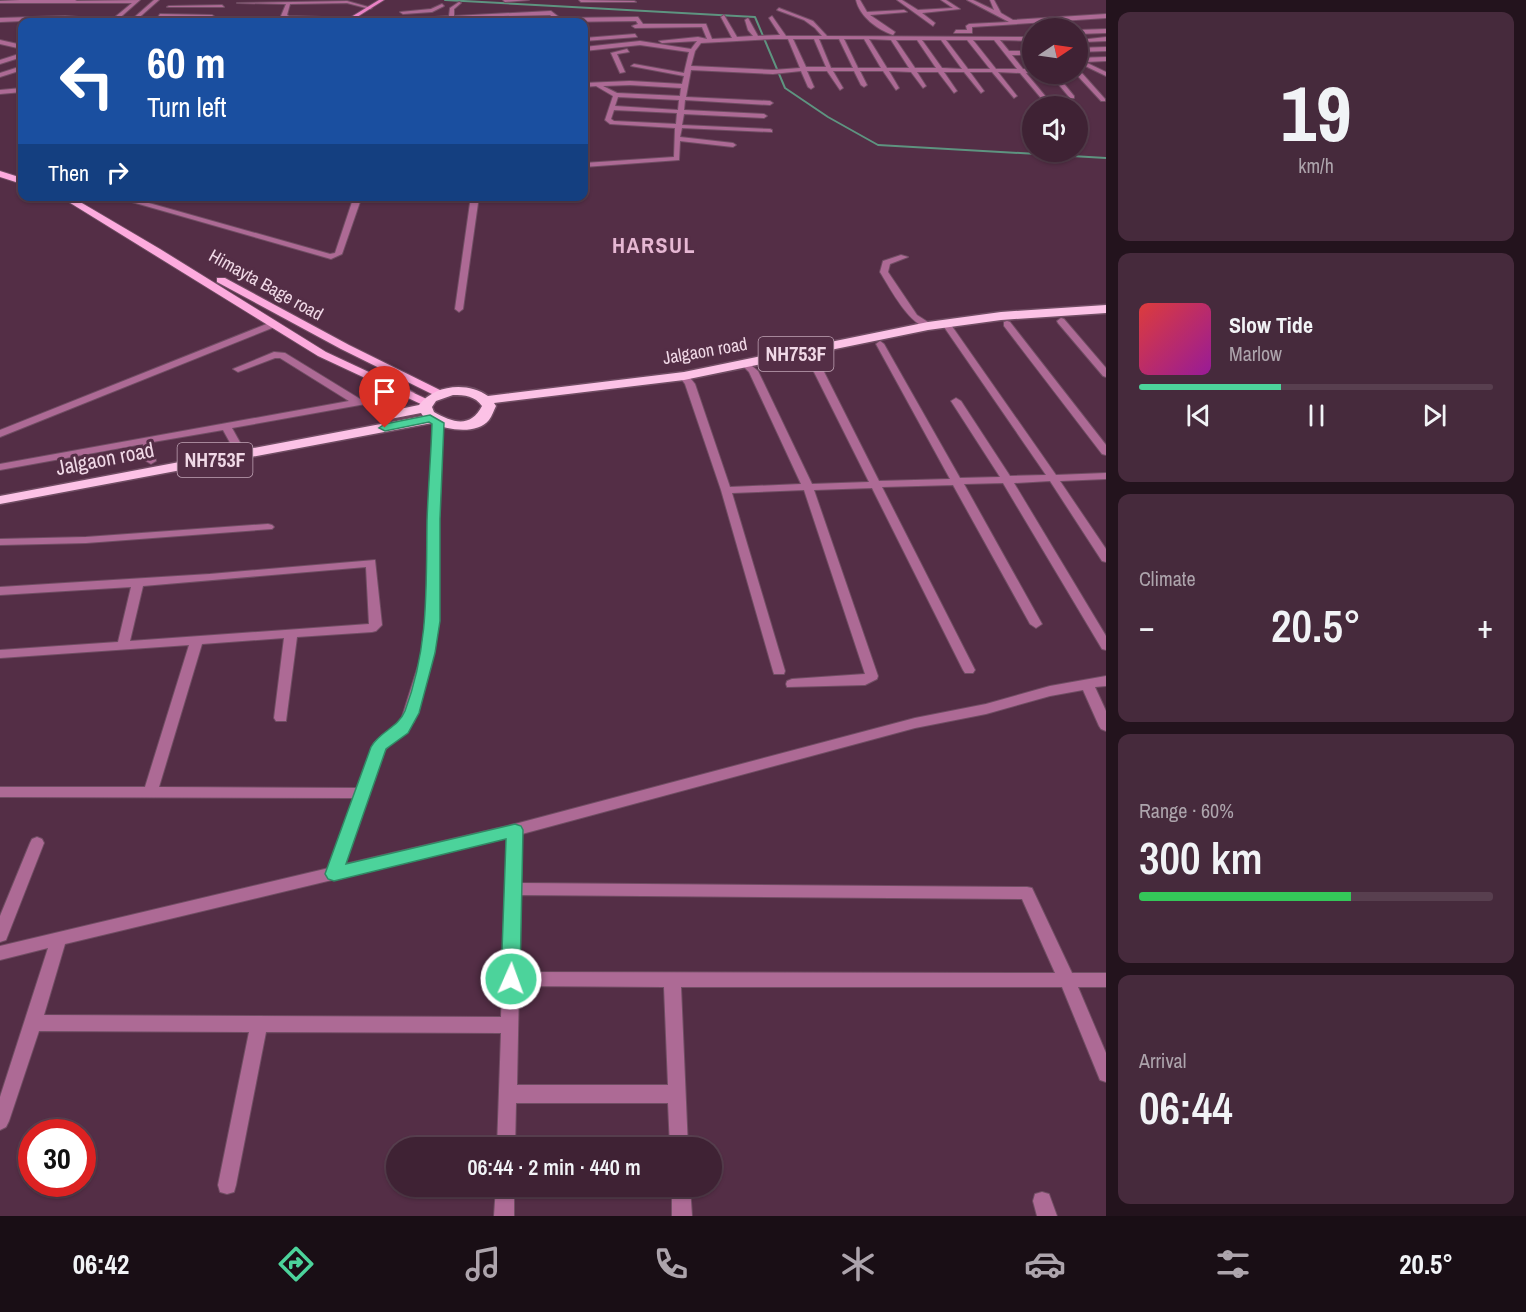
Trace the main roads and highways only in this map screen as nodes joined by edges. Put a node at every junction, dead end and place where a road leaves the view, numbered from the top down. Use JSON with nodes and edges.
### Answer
{"nodes":[{"id":1,"x":382,"y":0,"type":"edge"},
{"id":2,"x":353,"y":18,"type":"edge"},
{"id":3,"x":0,"y":168,"type":"edge"},
{"id":4,"x":18,"y":173,"type":"edge"},
{"id":5,"x":0,"y":174,"type":"edge"},
{"id":6,"x":18,"y":180,"type":"edge"},
{"id":7,"x":73,"y":201,"type":"edge"},
{"id":8,"x":87,"y":201,"type":"edge"},
{"id":9,"x":1106,"y":309,"type":"edge"},
{"id":10,"x":1106,"y":318,"type":"edge"},
{"id":11,"x":949,"y":328,"type":"junction"},
{"id":12,"x":750,"y":368,"type":"junction"},
{"id":13,"x":442,"y":394,"type":"junction"},
{"id":14,"x":488,"y":406,"type":"junction"},
{"id":15,"x":430,"y":413,"type":"junction"},
{"id":16,"x":0,"y":488,"type":"edge"},
{"id":17,"x":0,"y":500,"type":"edge"}],
"edges":[{"from":1,"to":2,"type":"main road"},
{"from":3,"to":4,"type":"main road"},
{"from":5,"to":6,"type":"main road"},
{"from":7,"to":15,"type":"main road"},
{"from":8,"to":13,"type":"main road","name":"Himayta Bage road"},
{"from":9,"to":11,"type":"highway","name":"Jalgaon road","number":"NH753F"},
{"from":10,"to":11,"type":"highway","name":"Jalgaon road","number":"NH753F"},
{"from":11,"to":12,"type":"highway","name":"Jalgaon road","number":"NH753F"},
{"from":11,"to":12,"type":"highway","name":"Jalgaon road","number":"NH753F"},
{"from":12,"to":14,"type":"highway","name":"Jalgaon road","number":"NH753F"},
{"from":13,"to":14,"type":"highway"},
{"from":13,"to":15,"type":"highway"},
{"from":14,"to":15,"type":"highway"},
{"from":15,"to":16,"type":"highway","name":"Jalgaon road","number":"NH753F"},
{"from":15,"to":17,"type":"highway","name":"Jalgaon road","number":"NH753F"}]}
